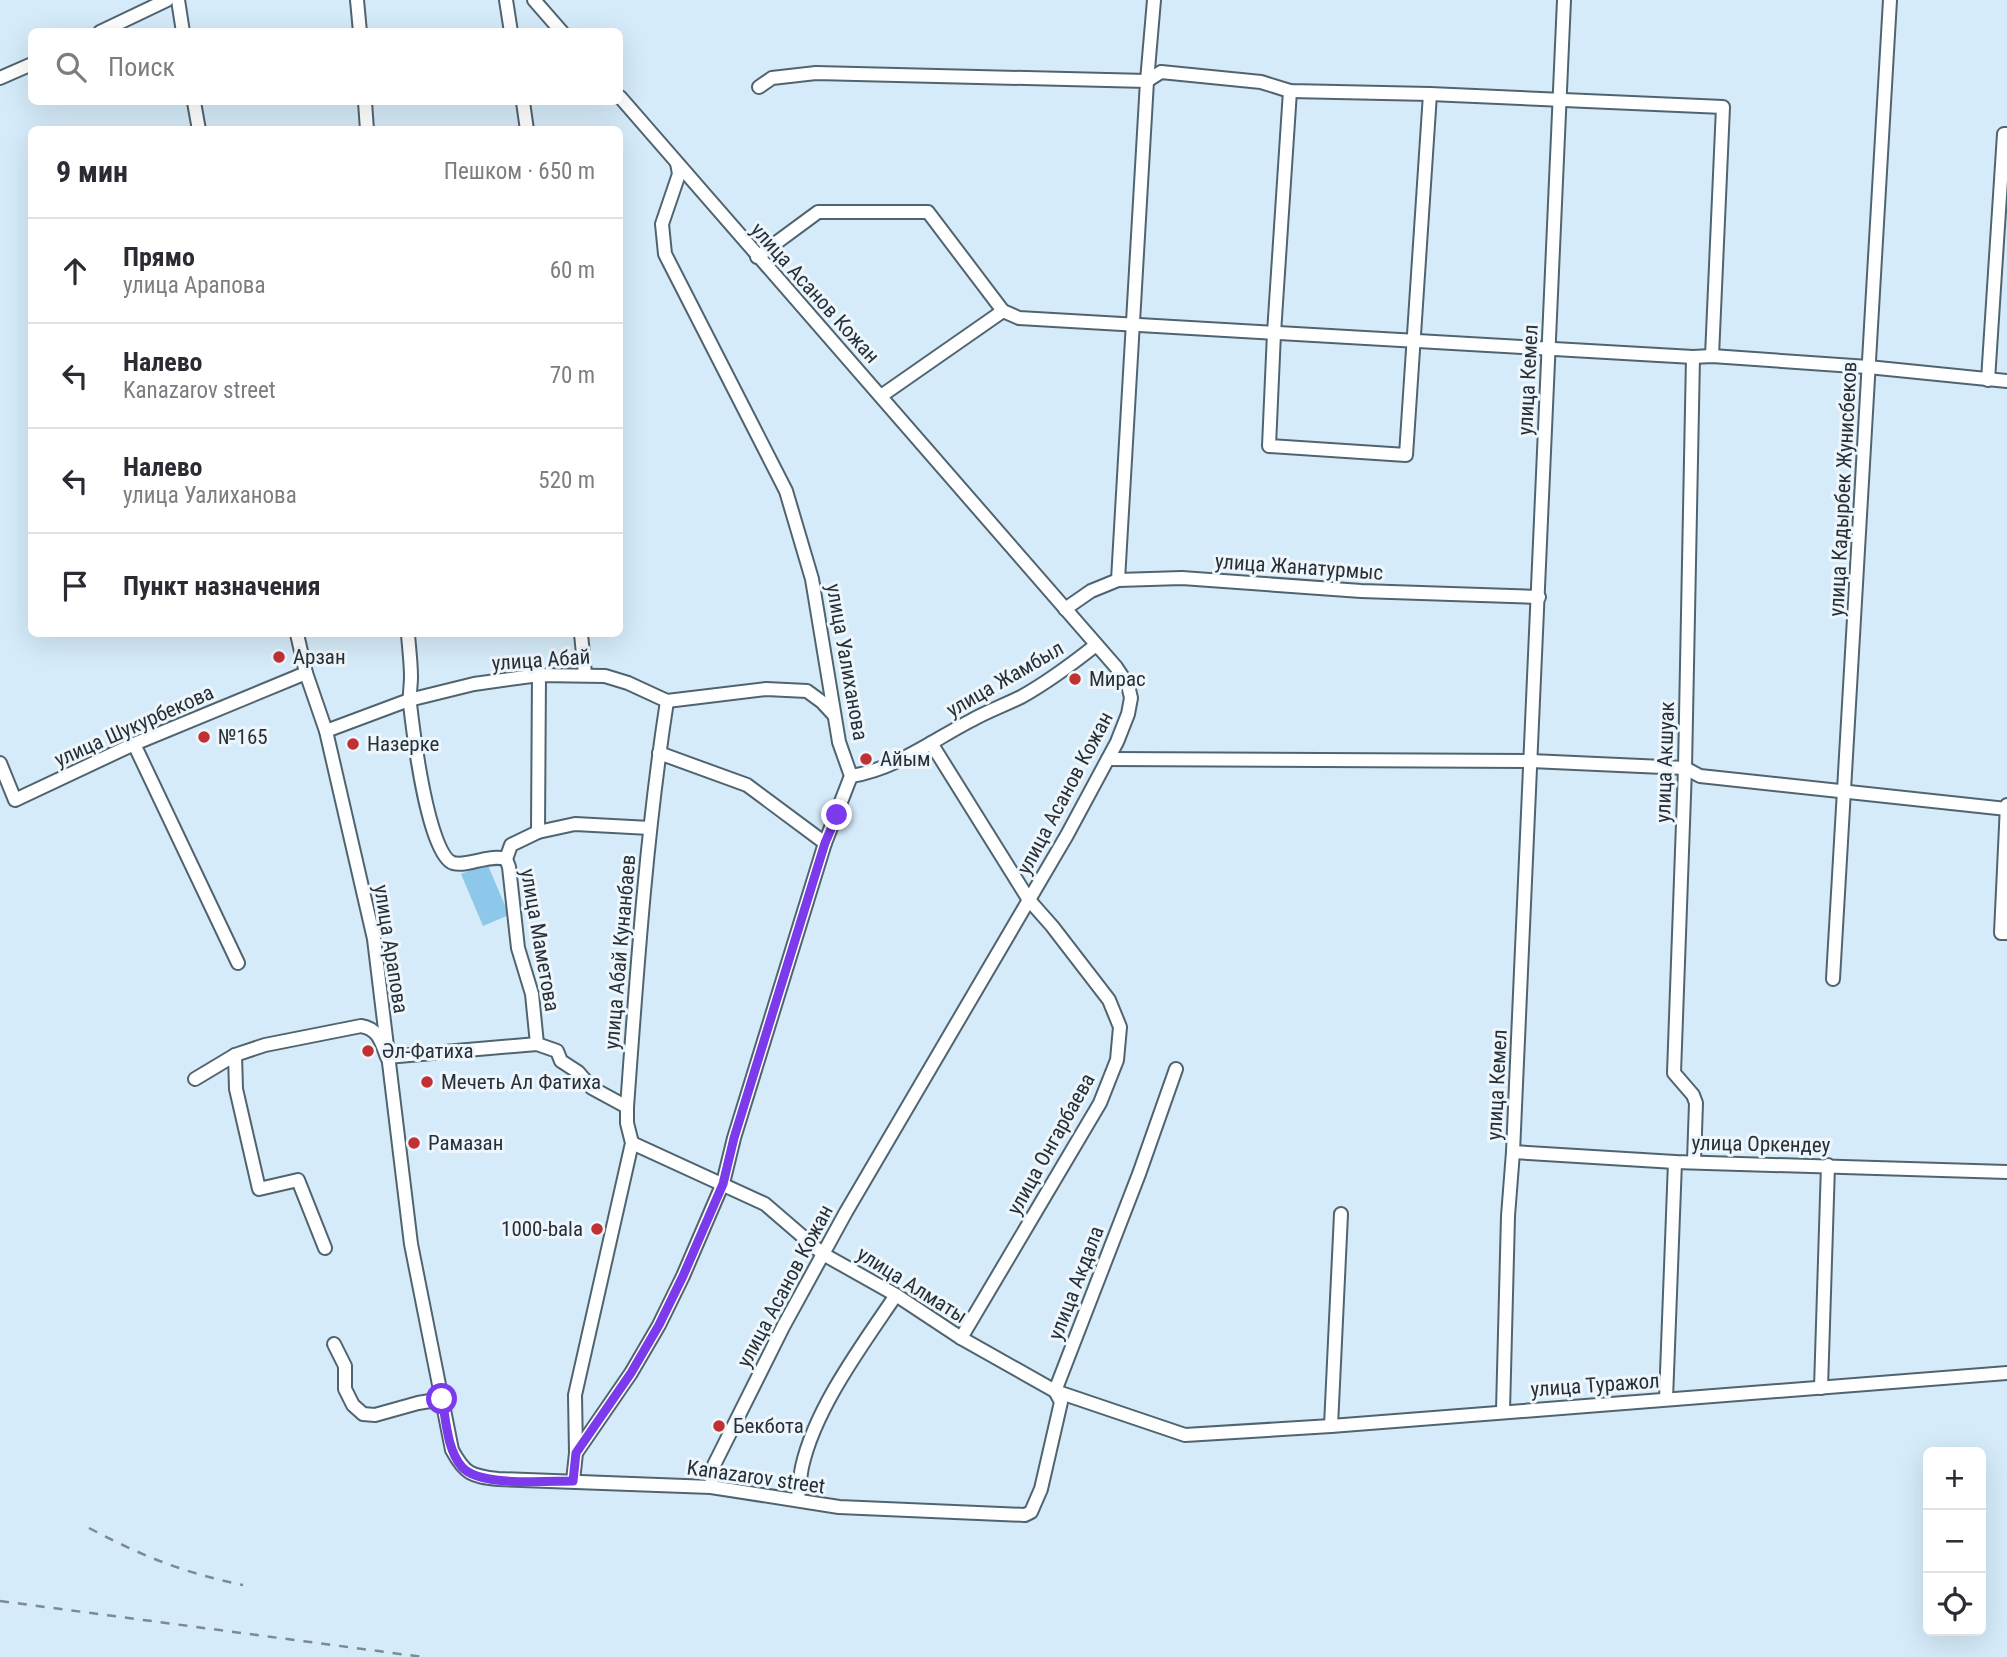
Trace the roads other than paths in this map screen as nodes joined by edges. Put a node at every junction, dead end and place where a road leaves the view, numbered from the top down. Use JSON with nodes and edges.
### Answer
{"nodes":[{"id":1,"x":167,"y":0,"type":"edge"},
{"id":2,"x":178,"y":0,"type":"edge"},
{"id":3,"x":357,"y":0,"type":"edge"},
{"id":4,"x":506,"y":0,"type":"edge"},
{"id":5,"x":534,"y":0,"type":"edge"},
{"id":6,"x":1154,"y":0,"type":"edge"},
{"id":7,"x":1564,"y":0,"type":"edge"},
{"id":8,"x":1890,"y":0,"type":"edge"},
{"id":9,"x":108,"y":28,"type":"edge"},
{"id":10,"x":182,"y":28,"type":"edge"},
{"id":11,"x":360,"y":28,"type":"edge"},
{"id":12,"x":511,"y":28,"type":"edge"},
{"id":13,"x":558,"y":28,"type":"edge"},
{"id":14,"x":28,"y":66,"type":"edge"},
{"id":15,"x":0,"y":78,"type":"edge"},
{"id":16,"x":1147,"y":81,"type":"junction"},
{"id":17,"x":759,"y":87,"type":"dead end"},
{"id":18,"x":1290,"y":91,"type":"junction"},
{"id":19,"x":1430,"y":94,"type":"junction"},
{"id":20,"x":623,"y":100,"type":"edge"},
{"id":21,"x":1560,"y":101,"type":"junction"},
{"id":22,"x":195,"y":105,"type":"edge"},
{"id":23,"x":365,"y":105,"type":"edge"},
{"id":24,"x":523,"y":105,"type":"edge"},
{"id":25,"x":198,"y":126,"type":"edge"},
{"id":26,"x":367,"y":126,"type":"edge"},
{"id":27,"x":526,"y":126,"type":"edge"},
{"id":28,"x":2007,"y":134,"type":"edge"},
{"id":29,"x":677,"y":163,"type":"junction"},
{"id":30,"x":757,"y":257,"type":"junction"},
{"id":31,"x":1003,"y":311,"type":"junction"},
{"id":32,"x":1134,"y":325,"type":"junction"},
{"id":33,"x":1274,"y":332,"type":"junction"},
{"id":34,"x":1414,"y":340,"type":"junction"},
{"id":35,"x":1550,"y":348,"type":"junction"},
{"id":36,"x":1712,"y":356,"type":"junction"},
{"id":37,"x":1693,"y":357,"type":"junction"},
{"id":38,"x":1868,"y":367,"type":"junction"},
{"id":39,"x":1988,"y":380,"type":"junction"},
{"id":40,"x":2007,"y":381,"type":"edge"},
{"id":41,"x":880,"y":396,"type":"junction"},
{"id":42,"x":1118,"y":580,"type":"junction"},
{"id":43,"x":1539,"y":597,"type":"junction"},
{"id":44,"x":1065,"y":609,"type":"junction"},
{"id":45,"x":298,"y":637,"type":"edge"},
{"id":46,"x":408,"y":637,"type":"edge"},
{"id":47,"x":581,"y":637,"type":"edge"},
{"id":48,"x":1096,"y":645,"type":"junction"},
{"id":49,"x":306,"y":673,"type":"junction"},
{"id":50,"x":584,"y":674,"type":"junction"},
{"id":51,"x":539,"y":675,"type":"junction"},
{"id":52,"x":409,"y":700,"type":"junction"},
{"id":53,"x":667,"y":701,"type":"junction"},
{"id":54,"x":835,"y":716,"type":"junction"},
{"id":55,"x":326,"y":731,"type":"junction"},
{"id":56,"x":931,"y":743,"type":"junction"},
{"id":57,"x":134,"y":744,"type":"junction"},
{"id":58,"x":659,"y":753,"type":"junction"},
{"id":59,"x":1108,"y":759,"type":"junction"},
{"id":60,"x":1531,"y":761,"type":"junction"},
{"id":61,"x":0,"y":763,"type":"edge"},
{"id":62,"x":1685,"y":768,"type":"junction"},
{"id":63,"x":851,"y":776,"type":"junction"},
{"id":64,"x":1846,"y":791,"type":"junction"},
{"id":65,"x":2007,"y":807,"type":"edge"},
{"id":66,"x":650,"y":828,"type":"junction"},
{"id":67,"x":538,"y":832,"type":"junction"},
{"id":68,"x":825,"y":843,"type":"junction"},
{"id":69,"x":506,"y":859,"type":"junction"},
{"id":70,"x":1029,"y":900,"type":"junction"},
{"id":71,"x":2007,"y":933,"type":"edge"},
{"id":72,"x":238,"y":963,"type":"dead end"},
{"id":73,"x":1833,"y":979,"type":"dead end"},
{"id":74,"x":537,"y":1044,"type":"junction"},
{"id":75,"x":235,"y":1055,"type":"junction"},
{"id":76,"x":387,"y":1057,"type":"junction"},
{"id":77,"x":1176,"y":1069,"type":"dead end"},
{"id":78,"x":195,"y":1079,"type":"dead end"},
{"id":79,"x":627,"y":1107,"type":"junction"},
{"id":80,"x":632,"y":1143,"type":"junction"},
{"id":81,"x":1513,"y":1152,"type":"junction"},
{"id":82,"x":1675,"y":1161,"type":"junction"},
{"id":83,"x":1694,"y":1161,"type":"junction"},
{"id":84,"x":1828,"y":1165,"type":"junction"},
{"id":85,"x":2007,"y":1172,"type":"edge"},
{"id":86,"x":723,"y":1184,"type":"junction"},
{"id":87,"x":1340,"y":1214,"type":"dead end"},
{"id":88,"x":325,"y":1248,"type":"dead end"},
{"id":89,"x":823,"y":1254,"type":"junction"},
{"id":90,"x":896,"y":1295,"type":"junction"},
{"id":91,"x":961,"y":1338,"type":"junction"},
{"id":92,"x":334,"y":1344,"type":"dead end"},
{"id":93,"x":2007,"y":1373,"type":"edge"},
{"id":94,"x":1821,"y":1388,"type":"junction"},
{"id":95,"x":1055,"y":1391,"type":"junction"},
{"id":96,"x":442,"y":1399,"type":"junction"},
{"id":97,"x":1666,"y":1399,"type":"junction"},
{"id":98,"x":1503,"y":1411,"type":"junction"},
{"id":99,"x":1331,"y":1426,"type":"junction"},
{"id":100,"x":1185,"y":1435,"type":"joint"},
{"id":101,"x":576,"y":1453,"type":"junction"},
{"id":102,"x":475,"y":1476,"type":"joint"},
{"id":103,"x":573,"y":1481,"type":"junction"},
{"id":104,"x":711,"y":1487,"type":"junction"},
{"id":105,"x":798,"y":1499,"type":"junction"},
{"id":106,"x":1031,"y":1512,"type":"joint"}],
"edges":[{"from":1,"to":9,"type":"street"},
{"from":2,"to":10,"type":"street"},
{"from":3,"to":11,"type":"street"},
{"from":4,"to":12,"type":"street"},
{"from":5,"to":13,"type":"street"},
{"from":6,"to":16,"type":"street"},
{"from":7,"to":21,"type":"street","name":"улица Кемел"},
{"from":8,"to":38,"type":"street","name":"улица Кадырбек Жунисбеков"},
{"from":14,"to":15,"type":"street"},
{"from":16,"to":17,"type":"street"},
{"from":16,"to":18,"type":"street"},
{"from":16,"to":32,"type":"street"},
{"from":18,"to":19,"type":"street"},
{"from":18,"to":33,"type":"street"},
{"from":19,"to":21,"type":"street"},
{"from":19,"to":34,"type":"street"},
{"from":20,"to":29,"type":"street","name":"улица Асанов Кожан"},
{"from":21,"to":35,"type":"street","name":"улица Кемел"},
{"from":21,"to":36,"type":"street"},
{"from":22,"to":25,"type":"street"},
{"from":23,"to":26,"type":"street"},
{"from":24,"to":27,"type":"street"},
{"from":28,"to":39,"type":"street"},
{"from":29,"to":30,"type":"street","name":"улица Асанов Кожан"},
{"from":29,"to":54,"type":"street","name":"улица Уалиханова"},
{"from":30,"to":31,"type":"street"},
{"from":30,"to":41,"type":"street","name":"улица Асанов Кожан"},
{"from":31,"to":32,"type":"street"},
{"from":31,"to":41,"type":"street"},
{"from":32,"to":33,"type":"street"},
{"from":32,"to":42,"type":"street"},
{"from":33,"to":34,"type":"street"},
{"from":33,"to":34,"type":"street"},
{"from":34,"to":35,"type":"street"},
{"from":35,"to":37,"type":"street"},
{"from":35,"to":43,"type":"street","name":"улица Кемел"},
{"from":36,"to":37,"type":"street"},
{"from":36,"to":38,"type":"street"},
{"from":37,"to":62,"type":"street","name":"улица Акшуак"},
{"from":38,"to":39,"type":"street"},
{"from":38,"to":64,"type":"street","name":"улица Кадырбек Жунисбеков"},
{"from":39,"to":40,"type":"street"},
{"from":41,"to":44,"type":"street","name":"улица Асанов Кожан"},
{"from":42,"to":43,"type":"street","name":"улица Жанатурмыс"},
{"from":42,"to":44,"type":"street","name":"улица Жанатурмыс"},
{"from":43,"to":60,"type":"street","name":"улица Кемел"},
{"from":44,"to":48,"type":"street","name":"улица Асанов Кожан"},
{"from":45,"to":49,"type":"street","name":"улица Арапова"},
{"from":46,"to":52,"type":"street","name":"улица Маметова"},
{"from":47,"to":50,"type":"street"},
{"from":48,"to":56,"type":"street","name":"улица Жамбыл"},
{"from":48,"to":59,"type":"street","name":"улица Асанов Кожан"},
{"from":49,"to":55,"type":"street","name":"улица Арапова"},
{"from":49,"to":57,"type":"street","name":"улица Шукурбекова"},
{"from":50,"to":51,"type":"street","name":"улица Абай"},
{"from":50,"to":53,"type":"street","name":"улица Абай"},
{"from":51,"to":52,"type":"street","name":"улица Абай"},
{"from":51,"to":67,"type":"street"},
{"from":52,"to":55,"type":"street","name":"улица Абай"},
{"from":52,"to":69,"type":"street","name":"улица Маметова"},
{"from":53,"to":54,"type":"street","name":"улица Абай"},
{"from":53,"to":58,"type":"street","name":"улица Абай Кунанбаев"},
{"from":54,"to":63,"type":"street","name":"улица Уалиханова"},
{"from":55,"to":76,"type":"street","name":"улица Арапова"},
{"from":56,"to":63,"type":"street","name":"улица Жамбыл"},
{"from":56,"to":70,"type":"street","name":"улица Жамбыл"},
{"from":57,"to":61,"type":"street","name":"улица Шукурбекова"},
{"from":57,"to":72,"type":"street"},
{"from":58,"to":66,"type":"street","name":"улица Абай Кунанбаев"},
{"from":58,"to":68,"type":"street"},
{"from":59,"to":60,"type":"street"},
{"from":59,"to":70,"type":"street","name":"улица Асанов Кожан"},
{"from":60,"to":62,"type":"street"},
{"from":60,"to":81,"type":"street","name":"улица Кемел"},
{"from":62,"to":64,"type":"street"},
{"from":62,"to":83,"type":"street","name":"улица Акшуак"},
{"from":63,"to":68,"type":"street"},
{"from":64,"to":65,"type":"street"},
{"from":64,"to":73,"type":"street","name":"улица Кадырбек Жунисбеков"},
{"from":65,"to":71,"type":"street"},
{"from":66,"to":67,"type":"street"},
{"from":66,"to":79,"type":"street","name":"улица Абай Кунанбаев"},
{"from":67,"to":69,"type":"street"},
{"from":68,"to":86,"type":"street"},
{"from":69,"to":74,"type":"street","name":"улица Маметова"},
{"from":70,"to":89,"type":"street","name":"улица Асанов Кожан"},
{"from":70,"to":91,"type":"street","name":"улица Онгарбаева"},
{"from":74,"to":76,"type":"street"},
{"from":74,"to":79,"type":"street"},
{"from":75,"to":76,"type":"street"},
{"from":75,"to":78,"type":"street"},
{"from":75,"to":88,"type":"street"},
{"from":76,"to":96,"type":"street","name":"улица Арапова"},
{"from":77,"to":95,"type":"street","name":"улица Акдала"},
{"from":79,"to":80,"type":"street","name":"улица Абай Кунанбаев"},
{"from":80,"to":86,"type":"street","name":"улица Алматы"},
{"from":80,"to":101,"type":"street","name":"улица Абай Кунанбаев"},
{"from":81,"to":82,"type":"street","name":"улица Оркендеу"},
{"from":81,"to":98,"type":"street","name":"улица Кемел"},
{"from":82,"to":83,"type":"street","name":"улица Оркендеу"},
{"from":82,"to":97,"type":"street"},
{"from":83,"to":84,"type":"street","name":"улица Оркендеу"},
{"from":84,"to":85,"type":"street","name":"улица Оркендеу"},
{"from":84,"to":94,"type":"street"},
{"from":86,"to":89,"type":"street","name":"улица Алматы"},
{"from":86,"to":101,"type":"street"},
{"from":87,"to":99,"type":"street"},
{"from":89,"to":90,"type":"street","name":"улица Алматы"},
{"from":89,"to":104,"type":"street","name":"улица Асанов Кожан"},
{"from":90,"to":91,"type":"street","name":"улица Алматы"},
{"from":90,"to":105,"type":"street"},
{"from":91,"to":95,"type":"street","name":"улица Алматы"},
{"from":92,"to":96,"type":"street"},
{"from":93,"to":94,"type":"street","name":"улица Туражол"},
{"from":94,"to":97,"type":"street","name":"улица Туражол"},
{"from":95,"to":100,"type":"street","name":"улица Алматы"},
{"from":95,"to":106,"type":"street","name":"улица Акдала"},
{"from":96,"to":102,"type":"street","name":"улица Арапова"},
{"from":97,"to":98,"type":"street","name":"улица Туражол"},
{"from":98,"to":99,"type":"street","name":"улица Туражол"},
{"from":99,"to":100,"type":"street","name":"улица Туражол"},
{"from":101,"to":103,"type":"street"},
{"from":102,"to":103,"type":"street","name":"Kanazarov street"},
{"from":103,"to":104,"type":"street","name":"Kanazarov street"},
{"from":104,"to":105,"type":"street","name":"Kanazarov street"},
{"from":105,"to":106,"type":"street","name":"Kanazarov street"}]}
